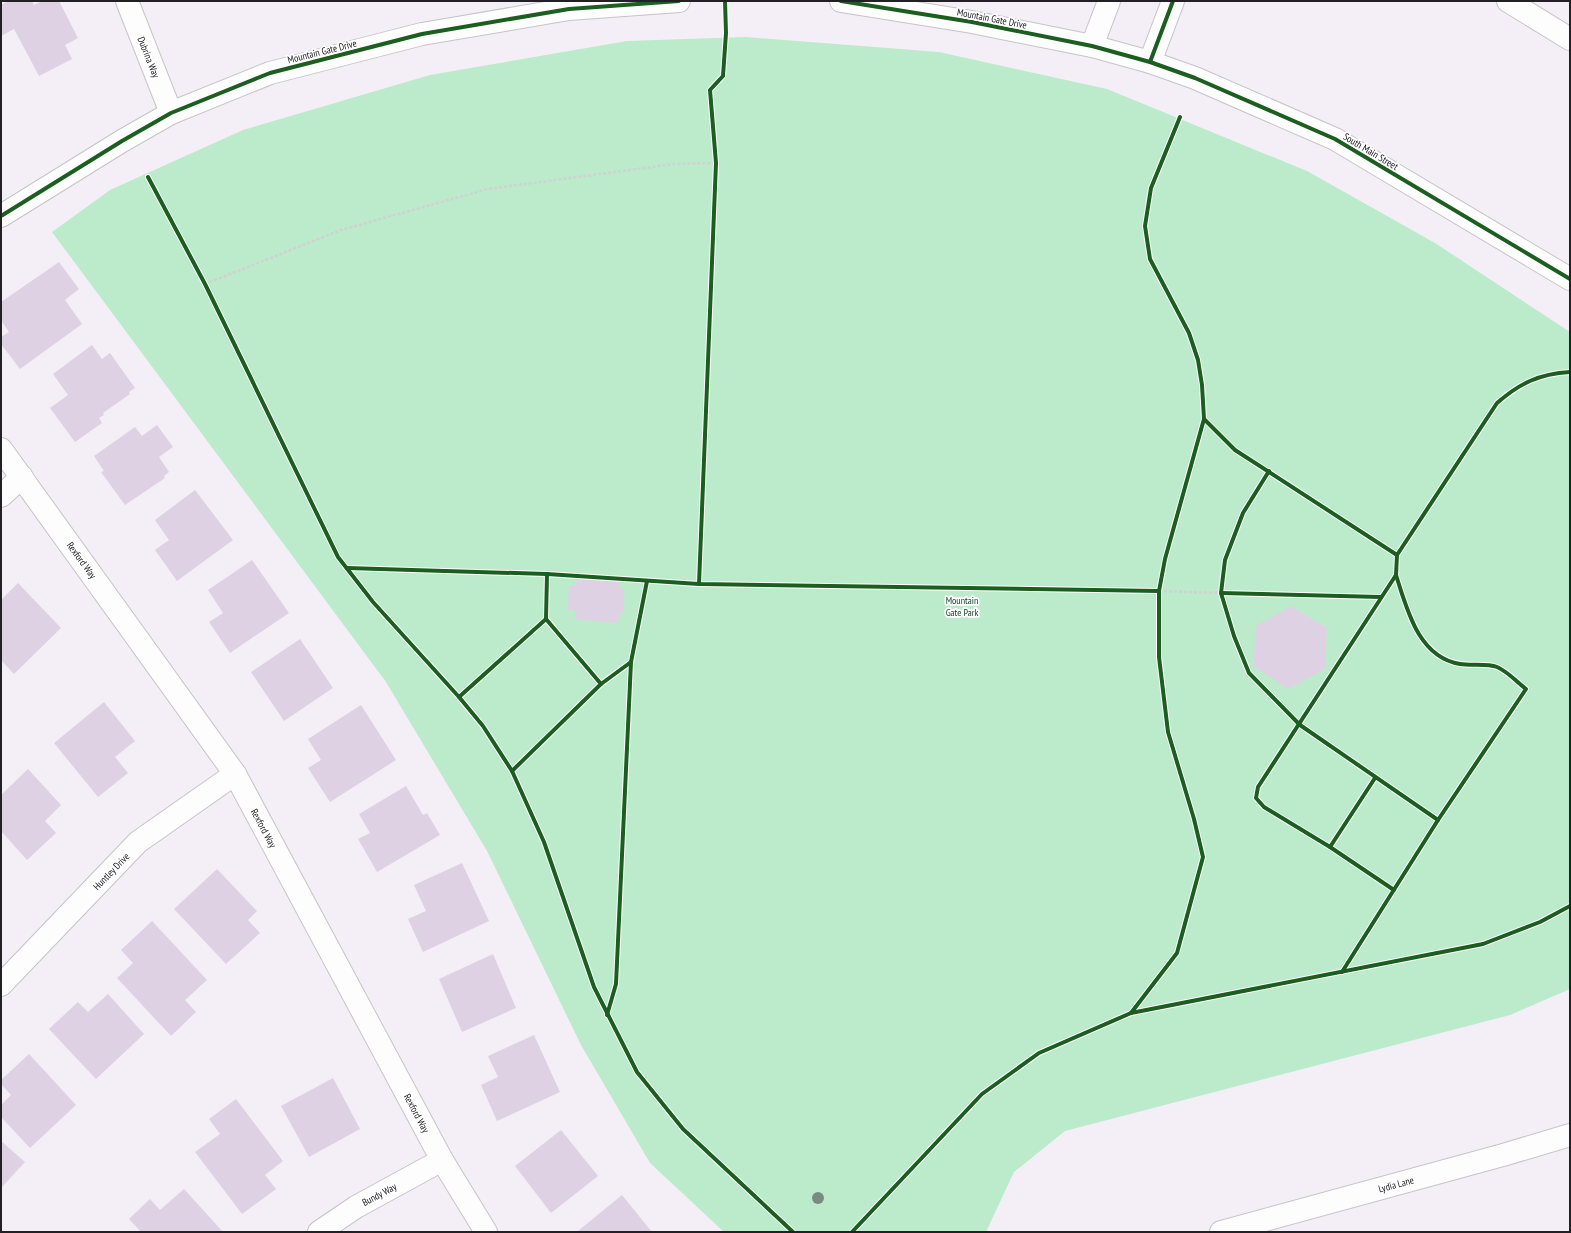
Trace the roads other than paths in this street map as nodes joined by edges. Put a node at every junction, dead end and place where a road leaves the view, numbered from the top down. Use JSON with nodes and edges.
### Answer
{"nodes":[{"id":1,"x":127,"y":1,"type":"edge"},
{"id":2,"x":679,"y":1,"type":"edge"},
{"id":3,"x":842,"y":1,"type":"edge"},
{"id":4,"x":1109,"y":1,"type":"edge"},
{"id":5,"x":1173,"y":1,"type":"edge"},
{"id":6,"x":1508,"y":1,"type":"edge"},
{"id":7,"x":1570,"y":39,"type":"edge"},
{"id":8,"x":1092,"y":46,"type":"junction"},
{"id":9,"x":1150,"y":62,"type":"junction"},
{"id":10,"x":171,"y":113,"type":"junction"},
{"id":11,"x":1,"y":216,"type":"edge"},
{"id":12,"x":1570,"y":279,"type":"edge"},
{"id":13,"x":1,"y":449,"type":"edge"},
{"id":14,"x":22,"y":477,"type":"junction"},
{"id":15,"x":1,"y":496,"type":"edge"},
{"id":16,"x":235,"y":774,"type":"junction"},
{"id":17,"x":1,"y":985,"type":"edge"},
{"id":18,"x":1570,"y":1135,"type":"edge"},
{"id":19,"x":442,"y":1160,"type":"junction"},
{"id":20,"x":319,"y":1232,"type":"edge"},
{"id":21,"x":486,"y":1232,"type":"edge"},
{"id":22,"x":1222,"y":1232,"type":"edge"}],
"edges":[{"from":1,"to":10,"type":"street","name":"Dubrina Way"},
{"from":2,"to":10,"type":"street","name":"Mountain Gate Drive"},
{"from":3,"to":8,"type":"street","name":"Mountain Gate Drive"},
{"from":4,"to":8,"type":"street"},
{"from":5,"to":9,"type":"street"},
{"from":6,"to":7,"type":"street"},
{"from":8,"to":9,"type":"street","name":"South Main Street"},
{"from":9,"to":12,"type":"street","name":"South Main Street"},
{"from":10,"to":11,"type":"street","name":"Mountain Gate Drive"},
{"from":13,"to":14,"type":"street","name":"Rexford Way"},
{"from":14,"to":15,"type":"street"},
{"from":14,"to":16,"type":"street","name":"Rexford Way"},
{"from":16,"to":17,"type":"street","name":"Huntley Drive"},
{"from":16,"to":19,"type":"street","name":"Rexford Way"},
{"from":18,"to":22,"type":"street","name":"Lydia Lane"},
{"from":19,"to":20,"type":"street","name":"Bundy Way"},
{"from":19,"to":21,"type":"street","name":"Rexford Way"}]}
